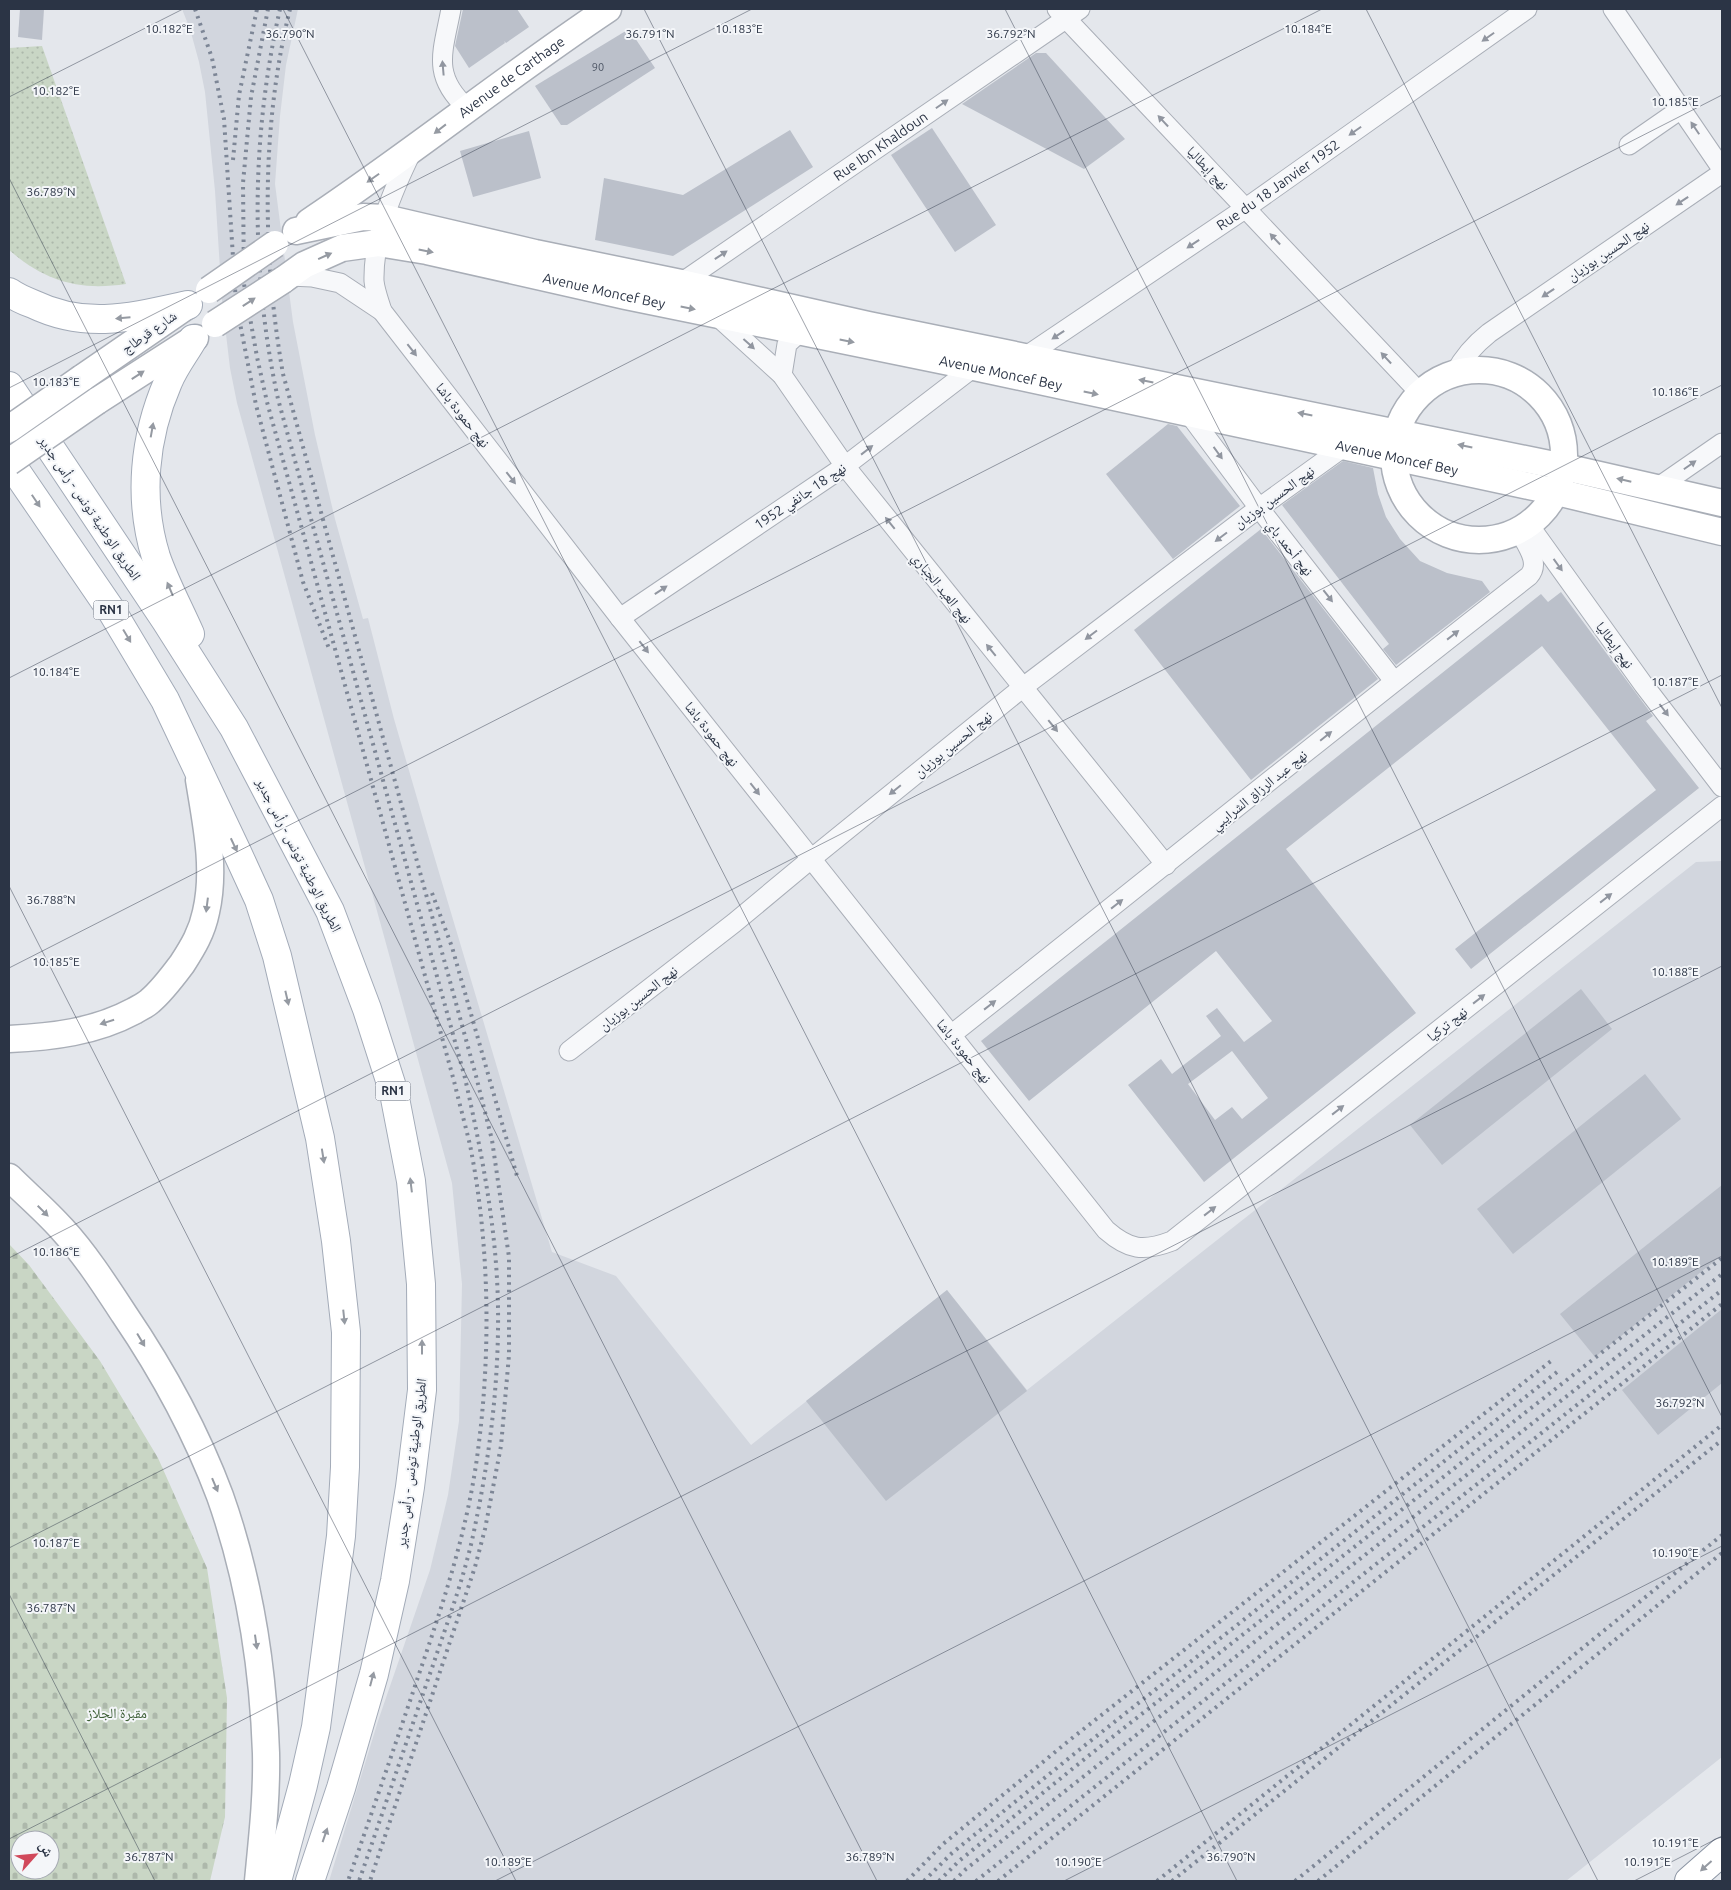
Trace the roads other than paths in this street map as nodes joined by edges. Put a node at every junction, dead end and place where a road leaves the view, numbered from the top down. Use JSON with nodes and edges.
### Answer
{"nodes":[{"id":1,"x":451,"y":9,"type":"edge"},
{"id":2,"x":608,"y":9,"type":"edge"},
{"id":3,"x":1527,"y":9,"type":"edge"},
{"id":4,"x":1613,"y":9,"type":"edge"},
{"id":5,"x":1067,"y":12,"type":"edge"},
{"id":6,"x":467,"y":108,"type":"junction"},
{"id":7,"x":1681,"y":109,"type":"junction"},
{"id":8,"x":1629,"y":145,"type":"dead end"},
{"id":9,"x":414,"y":149,"type":"junction"},
{"id":10,"x":1722,"y":169,"type":"edge"},
{"id":11,"x":1722,"y":173,"type":"edge"},
{"id":12,"x":1246,"y":208,"type":"junction"},
{"id":13,"x":385,"y":218,"type":"junction"},
{"id":14,"x":287,"y":237,"type":"junction"},
{"id":15,"x":378,"y":243,"type":"junction"},
{"id":16,"x":286,"y":278,"type":"junction"},
{"id":17,"x":681,"y":283,"type":"junction"},
{"id":18,"x":9,"y":292,"type":"edge"},
{"id":19,"x":199,"y":298,"type":"junction"},
{"id":20,"x":382,"y":311,"type":"junction"},
{"id":21,"x":715,"y":314,"type":"junction"},
{"id":22,"x":800,"y":332,"type":"junction"},
{"id":23,"x":193,"y":339,"type":"junction"},
{"id":24,"x":1025,"y":357,"type":"junction"},
{"id":25,"x":974,"y":367,"type":"junction"},
{"id":26,"x":1455,"y":373,"type":"junction"},
{"id":27,"x":782,"y":375,"type":"junction"},
{"id":28,"x":9,"y":386,"type":"edge"},
{"id":29,"x":1420,"y":393,"type":"junction"},
{"id":30,"x":1189,"y":414,"type":"junction"},
{"id":31,"x":9,"y":428,"type":"edge"},
{"id":32,"x":1722,"y":443,"type":"edge"},
{"id":33,"x":1395,"y":445,"type":"junction"},
{"id":34,"x":1345,"y":446,"type":"junction"},
{"id":35,"x":9,"y":461,"type":"edge"},
{"id":36,"x":845,"y":466,"type":"junction"},
{"id":37,"x":1564,"y":467,"type":"junction"},
{"id":38,"x":1658,"y":488,"type":"junction"},
{"id":39,"x":1557,"y":492,"type":"junction"},
{"id":40,"x":1722,"y":503,"type":"edge"},
{"id":41,"x":1259,"y":508,"type":"junction"},
{"id":42,"x":1524,"y":528,"type":"junction"},
{"id":43,"x":1722,"y":532,"type":"edge"},
{"id":44,"x":620,"y":618,"type":"junction"},
{"id":45,"x":1394,"y":681,"type":"junction"},
{"id":46,"x":1022,"y":688,"type":"junction"},
{"id":47,"x":234,"y":728,"type":"junction"},
{"id":48,"x":198,"y":769,"type":"junction"},
{"id":49,"x":1722,"y":787,"type":"edge"},
{"id":50,"x":1722,"y":806,"type":"edge"},
{"id":51,"x":810,"y":859,"type":"junction"},
{"id":52,"x":1166,"y":865,"type":"junction"},
{"id":53,"x":952,"y":1035,"type":"junction"},
{"id":54,"x":9,"y":1039,"type":"edge"},
{"id":55,"x":569,"y":1051,"type":"dead end"},
{"id":56,"x":9,"y":1176,"type":"edge"},
{"id":57,"x":1172,"y":1241,"type":"joint"},
{"id":58,"x":1722,"y":1852,"type":"edge"},
{"id":59,"x":258,"y":1881,"type":"edge"},
{"id":60,"x":277,"y":1881,"type":"edge"},
{"id":61,"x":310,"y":1881,"type":"edge"},
{"id":62,"x":1689,"y":1881,"type":"edge"}],
"edges":[{"from":6,"to":1,"type":"street","one_way":true},
{"from":2,"to":6,"type":"main road","name":"Avenue de Carthage"},
{"from":3,"to":12,"type":"street","name":"Rue du 18 Janvier 1952","one_way":true},
{"from":4,"to":7,"type":"street"},
{"from":12,"to":5,"type":"street","name":"نهج إيطاليا","one_way":true},
{"from":17,"to":5,"type":"street","name":"Rue Ibn Khaldoun","one_way":true},
{"from":6,"to":9,"type":"main road","name":"Avenue de Carthage","one_way":true},
{"from":7,"to":8,"type":"street"},
{"from":10,"to":7,"type":"street","one_way":true},
{"from":9,"to":13,"type":"street","name":"نهج حمودة باشا"},
{"from":9,"to":14,"type":"main road","name":"شارع قرطاج","one_way":true},
{"from":11,"to":26,"type":"street","name":"نهج الحسين بوزيان","one_way":true},
{"from":12,"to":24,"type":"street","name":"Rue du 18 Janvier 1952","one_way":true},
{"from":29,"to":12,"type":"street","name":"نهج إيطاليا","one_way":true},
{"from":13,"to":14,"type":"main road","name":"Avenue Moncef Bey"},
{"from":13,"to":15,"type":"street","name":"نهج حمودة باشا"},
{"from":13,"to":17,"type":"main road","name":"Avenue Moncef Bey"},
{"from":14,"to":19,"type":"main road","name":"شارع قرطاج","bridge":true},
{"from":16,"to":15,"type":"main road","name":"Avenue Moncef Bey","one_way":true},
{"from":15,"to":20,"type":"street","name":"نهج حمودة باشا"},
{"from":15,"to":21,"type":"main road","name":"Avenue Moncef Bey","one_way":true},
{"from":16,"to":20,"type":"street"},
{"from":23,"to":16,"type":"main road","name":"Avenue Moncef Bey","one_way":true,"bridge":true},
{"from":17,"to":24,"type":"main road","name":"Avenue Moncef Bey"},
{"from":19,"to":18,"type":"main road","one_way":true},
{"from":19,"to":31,"type":"main road","name":"شارع قرطاج","bridge":true},
{"from":20,"to":44,"type":"street","name":"نهج حمودة باشا","one_way":true},
{"from":21,"to":22,"type":"main road","name":"Avenue Moncef Bey"},
{"from":21,"to":27,"type":"street","name":"نهج العيد الجباري","one_way":true},
{"from":22,"to":25,"type":"main road","name":"Avenue Moncef Bey","one_way":true},
{"from":22,"to":27,"type":"street"},
{"from":35,"to":23,"type":"main road","name":"Avenue Moncef Bey","one_way":true,"bridge":true},
{"from":47,"to":23,"type":"main road","one_way":true},
{"from":33,"to":24,"type":"main road","name":"Avenue Moncef Bey","one_way":true},
{"from":25,"to":30,"type":"main road","name":"Avenue Moncef Bey","one_way":true},
{"from":36,"to":25,"type":"street","name":"نهج 18 جانفي 1952","one_way":true},
{"from":26,"to":29,"type":"main road"},
{"from":26,"to":37,"type":"main road"},
{"from":27,"to":36,"type":"street","name":"نهج العيد الجباري"},
{"from":28,"to":47,"type":"main road","name":"الطريق الوطنية تونس - رأس جدير","number":"RN1"},
{"from":29,"to":33,"type":"main road"},
{"from":30,"to":34,"type":"main road","name":"Avenue Moncef Bey"},
{"from":30,"to":41,"type":"street","name":"نهج أحمد باي","one_way":true},
{"from":38,"to":32,"type":"street","one_way":true},
{"from":33,"to":34,"type":"main road","name":"Avenue Moncef Bey"},
{"from":37,"to":33,"type":"main road","name":"Avenue Moncef Bey","one_way":true},
{"from":33,"to":39,"type":"main road","name":"Avenue Moncef Bey"},
{"from":33,"to":42,"type":"main road"},
{"from":34,"to":41,"type":"street","name":"نهج الحسين بوزيان"},
{"from":35,"to":48,"type":"main road","number":"RN1","one_way":true},
{"from":44,"to":36,"type":"street","name":"نهج 18 جانفي 1952","one_way":true},
{"from":46,"to":36,"type":"street","name":"نهج العيد الجباري","one_way":true},
{"from":38,"to":37,"type":"main road","name":"Avenue Moncef Bey","one_way":true},
{"from":37,"to":39,"type":"main road"},
{"from":38,"to":40,"type":"main road","name":"Avenue Moncef Bey"},
{"from":39,"to":42,"type":"main road"},
{"from":39,"to":43,"type":"main road","name":"Avenue Moncef Bey"},
{"from":41,"to":45,"type":"street","name":"نهج أحمد باي","one_way":true},
{"from":41,"to":46,"type":"street","name":"نهج الحسين بوزيان","one_way":true},
{"from":45,"to":42,"type":"street","name":"نهج عبد الرزاق الشرايبي","one_way":true},
{"from":42,"to":49,"type":"street","name":"نهج إيطاليا","one_way":true},
{"from":44,"to":51,"type":"street","name":"نهج حمودة باشا","one_way":true},
{"from":52,"to":45,"type":"street","name":"نهج عبد الرزاق الشرايبي","one_way":true},
{"from":46,"to":51,"type":"street","name":"نهج الحسين بوزيان","one_way":true},
{"from":46,"to":52,"type":"street","name":"نهج العيد الجباري","one_way":true},
{"from":61,"to":47,"type":"main road","name":"الطريق الوطنية تونس - رأس جدير","number":"RN1","one_way":true},
{"from":48,"to":54,"type":"main road","one_way":true},
{"from":48,"to":60,"type":"main road","number":"RN1","one_way":true},
{"from":57,"to":50,"type":"street","name":"نهج تركيا","one_way":true},
{"from":51,"to":53,"type":"street","name":"نهج حمودة باشا"},
{"from":51,"to":55,"type":"street","name":"نهج الحسين بوزيان"},
{"from":53,"to":52,"type":"street","name":"نهج عبد الرزاق الشرايبي","one_way":true},
{"from":53,"to":57,"type":"street","name":"نهج حمودة باشا"},
{"from":56,"to":59,"type":"main road","one_way":true},
{"from":58,"to":62,"type":"main road","one_way":true}]}
